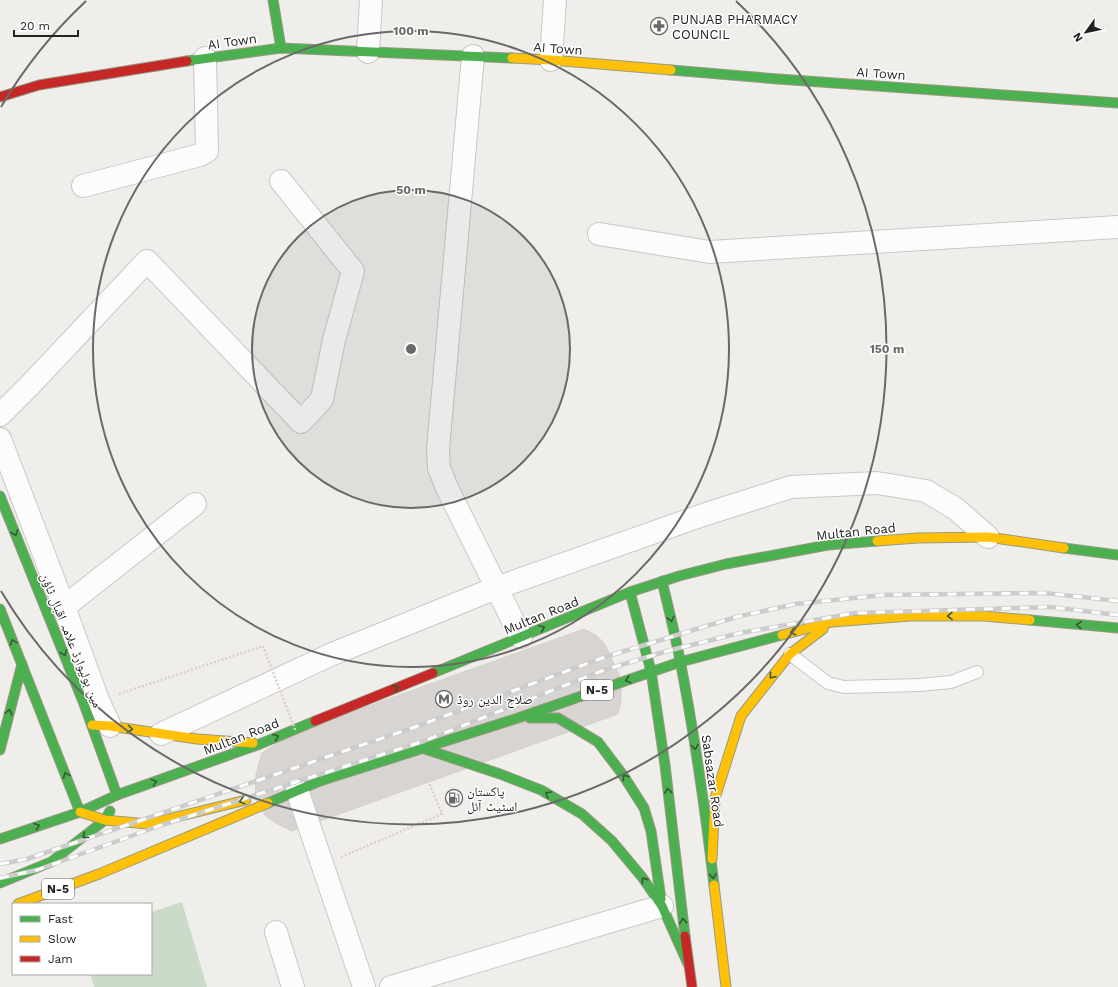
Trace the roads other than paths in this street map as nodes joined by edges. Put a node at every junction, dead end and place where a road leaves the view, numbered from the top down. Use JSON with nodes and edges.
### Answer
{"nodes":[{"id":1,"x":273,"y":0,"type":"edge"},
{"id":2,"x":371,"y":0,"type":"edge"},
{"id":3,"x":555,"y":0,"type":"edge"},
{"id":4,"x":281,"y":48,"type":"junction"},
{"id":5,"x":368,"y":52,"type":"junction"},
{"id":6,"x":473,"y":56,"type":"junction"},
{"id":7,"x":205,"y":58,"type":"junction"},
{"id":8,"x":551,"y":60,"type":"junction"},
{"id":9,"x":0,"y":97,"type":"edge"},
{"id":10,"x":1118,"y":103,"type":"edge"},
{"id":11,"x":281,"y":181,"type":"dead end"},
{"id":12,"x":83,"y":186,"type":"dead end"},
{"id":13,"x":1118,"y":227,"type":"edge"},
{"id":14,"x":599,"y":234,"type":"dead end"},
{"id":15,"x":0,"y":415,"type":"edge"},
{"id":16,"x":0,"y":439,"type":"edge"},
{"id":17,"x":0,"y":496,"type":"edge"},
{"id":18,"x":195,"y":504,"type":"dead end"},
{"id":19,"x":988,"y":537,"type":"junction"},
{"id":20,"x":1118,"y":555,"type":"edge"},
{"id":21,"x":662,"y":581,"type":"junction"},
{"id":22,"x":496,"y":588,"type":"junction"},
{"id":23,"x":630,"y":592,"type":"junction"},
{"id":24,"x":64,"y":607,"type":"junction"},
{"id":25,"x":0,"y":609,"type":"edge"},
{"id":26,"x":832,"y":622,"type":"junction"},
{"id":27,"x":1118,"y":628,"type":"edge"},
{"id":28,"x":521,"y":637,"type":"junction"},
{"id":29,"x":790,"y":654,"type":"junction"},
{"id":30,"x":680,"y":662,"type":"junction"},
{"id":31,"x":22,"y":664,"type":"junction"},
{"id":32,"x":651,"y":671,"type":"junction"},
{"id":33,"x":976,"y":672,"type":"dead end"},
{"id":34,"x":518,"y":718,"type":"junction"},
{"id":35,"x":101,"y":726,"type":"junction"},
{"id":36,"x":161,"y":734,"type":"junction"},
{"id":37,"x":260,"y":744,"type":"junction"},
{"id":38,"x":418,"y":749,"type":"junction"},
{"id":39,"x":0,"y":750,"type":"edge"},
{"id":40,"x":320,"y":781,"type":"junction"},
{"id":41,"x":297,"y":790,"type":"junction"},
{"id":42,"x":117,"y":795,"type":"junction"},
{"id":43,"x":80,"y":812,"type":"junction"},
{"id":44,"x":105,"y":820,"type":"junction"},
{"id":45,"x":0,"y":839,"type":"edge"},
{"id":46,"x":712,"y":859,"type":"junction"},
{"id":47,"x":0,"y":883,"type":"edge"},
{"id":48,"x":21,"y":903,"type":"edge"},
{"id":49,"x":662,"y":906,"type":"junction"},
{"id":50,"x":276,"y":932,"type":"dead end"},
{"id":51,"x":688,"y":964,"type":"junction"},
{"id":52,"x":293,"y":987,"type":"edge"},
{"id":53,"x":364,"y":987,"type":"edge"},
{"id":54,"x":390,"y":987,"type":"edge"},
{"id":55,"x":692,"y":987,"type":"edge"},
{"id":56,"x":726,"y":987,"type":"edge"}],
"edges":[{"from":1,"to":4,"type":"main road"},
{"from":2,"to":5,"type":"street"},
{"from":3,"to":8,"type":"street"},
{"from":4,"to":5,"type":"main road","name":"AI Town"},
{"from":4,"to":7,"type":"main road","name":"AI Town"},
{"from":5,"to":6,"type":"main road","name":"AI Town"},
{"from":6,"to":8,"type":"main road","name":"AI Town"},
{"from":6,"to":22,"type":"street"},
{"from":7,"to":9,"type":"main road","name":"AI Town"},
{"from":7,"to":12,"type":"street"},
{"from":8,"to":10,"type":"main road","name":"AI Town"},
{"from":11,"to":15,"type":"street"},
{"from":13,"to":14,"type":"street"},
{"from":16,"to":24,"type":"street"},
{"from":17,"to":35,"type":"main road","name":"مین بولیوارڈ علامہ اقبال ٹاؤن","one_way":true},
{"from":18,"to":24,"type":"street"},
{"from":19,"to":20,"type":"main road","name":"Multan Road"},
{"from":19,"to":21,"type":"main road","name":"Multan Road"},
{"from":19,"to":22,"type":"street"},
{"from":21,"to":23,"type":"main road","name":"Multan Road"},
{"from":21,"to":30,"type":"main road","name":"Sabsazar Road","one_way":true},
{"from":22,"to":28,"type":"street"},
{"from":22,"to":36,"type":"street"},
{"from":28,"to":23,"type":"main road","name":"Multan Road","one_way":true},
{"from":23,"to":32,"type":"main road"},
{"from":24,"to":35,"type":"street"},
{"from":31,"to":25,"type":"main road","one_way":true},
{"from":27,"to":26,"type":"main road","number":"N-5","one_way":true},
{"from":26,"to":29,"type":"main road"},
{"from":26,"to":30,"type":"main road","number":"N-5","one_way":true},
{"from":37,"to":28,"type":"main road","name":"Multan Road","one_way":true},
{"from":29,"to":33,"type":"lane"},
{"from":29,"to":46,"type":"main road","one_way":true},
{"from":30,"to":32,"type":"main road","number":"N-5"},
{"from":30,"to":46,"type":"main road","name":"Sabsazar Road","one_way":true},
{"from":39,"to":31,"type":"main road","one_way":true},
{"from":43,"to":31,"type":"main road","one_way":true},
{"from":32,"to":34,"type":"main road","number":"N-5","one_way":true},
{"from":51,"to":32,"type":"main road","one_way":true},
{"from":34,"to":38,"type":"main road","number":"N-5"},
{"from":49,"to":34,"type":"main road","one_way":true},
{"from":35,"to":36,"type":"main road","one_way":true},
{"from":35,"to":42,"type":"main road","name":"مین بولیوارڈ علامہ اقبال ٹاؤن"},
{"from":36,"to":37,"type":"main road"},
{"from":42,"to":37,"type":"main road","name":"Multan Road","one_way":true},
{"from":38,"to":40,"type":"main road","number":"N-5"},
{"from":49,"to":38,"type":"main road","one_way":true},
{"from":40,"to":41,"type":"main road","number":"N-5"},
{"from":40,"to":44,"type":"main road","one_way":true},
{"from":41,"to":48,"type":"main road","number":"N-5"},
{"from":41,"to":53,"type":"street"},
{"from":42,"to":43,"type":"main road","name":"Multan Road"},
{"from":42,"to":44,"type":"main road"},
{"from":43,"to":44,"type":"main road"},
{"from":45,"to":43,"type":"main road","name":"Multan Road","one_way":true},
{"from":44,"to":47,"type":"main road","one_way":true},
{"from":46,"to":56,"type":"main road","name":"Sabsazar Road","one_way":true},
{"from":49,"to":51,"type":"main road"},
{"from":49,"to":54,"type":"street"},
{"from":50,"to":52,"type":"street"},
{"from":51,"to":55,"type":"main road"}]}
